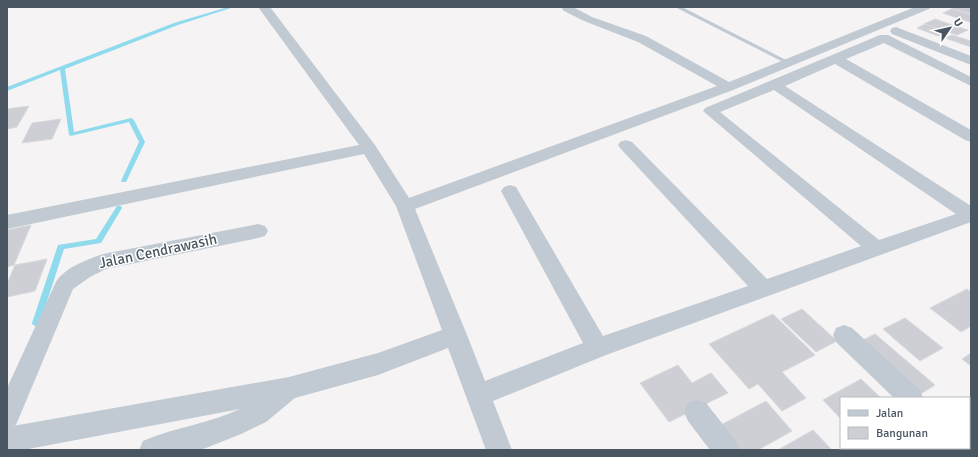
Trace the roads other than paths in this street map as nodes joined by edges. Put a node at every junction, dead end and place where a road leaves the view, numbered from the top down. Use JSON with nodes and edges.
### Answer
{"nodes":[{"id":1,"x":264,"y":7,"type":"edge"},
{"id":2,"x":678,"y":7,"type":"edge"},
{"id":3,"x":925,"y":7,"type":"edge"},
{"id":4,"x":568,"y":9,"type":"dead end"},
{"id":5,"x":880,"y":24,"type":"junction"},
{"id":6,"x":836,"y":59,"type":"junction"},
{"id":7,"x":971,"y":61,"type":"edge"},
{"id":8,"x":787,"y":62,"type":"junction"},
{"id":9,"x":971,"y":82,"type":"edge"},
{"id":10,"x":775,"y":85,"type":"junction"},
{"id":11,"x":728,"y":87,"type":"junction"},
{"id":12,"x":971,"y":137,"type":"edge"},
{"id":13,"x":626,"y":145,"type":"dead end"},
{"id":14,"x":370,"y":148,"type":"junction"},
{"id":15,"x":510,"y":191,"type":"dead end"},
{"id":16,"x":405,"y":206,"type":"junction"},
{"id":17,"x":971,"y":215,"type":"edge"},
{"id":18,"x":7,"y":222,"type":"edge"},
{"id":19,"x":258,"y":231,"type":"dead end"},
{"id":20,"x":877,"y":249,"type":"junction"},
{"id":21,"x":764,"y":289,"type":"junction"},
{"id":22,"x":456,"y":335,"type":"junction"},
{"id":23,"x":844,"y":335,"type":"dead end"},
{"id":24,"x":598,"y":348,"type":"junction"},
{"id":25,"x":289,"y":388,"type":"junction"},
{"id":26,"x":479,"y":395,"type":"junction"},
{"id":27,"x":910,"y":397,"type":"edge"},
{"id":28,"x":697,"y":412,"type":"dead end"},
{"id":29,"x":10,"y":436,"type":"edge"},
{"id":30,"x":152,"y":450,"type":"edge"},
{"id":31,"x":499,"y":450,"type":"edge"},
{"id":32,"x":727,"y":450,"type":"edge"}],
"edges":[{"from":1,"to":14,"type":"street"},
{"from":2,"to":8,"type":"lane"},
{"from":3,"to":5,"type":"street"},
{"from":4,"to":11,"type":"street"},
{"from":5,"to":7,"type":"street"},
{"from":5,"to":8,"type":"street"},
{"from":6,"to":9,"type":"street"},
{"from":6,"to":10,"type":"street"},
{"from":6,"to":12,"type":"street"},
{"from":8,"to":11,"type":"street"},
{"from":10,"to":17,"type":"street"},
{"from":10,"to":20,"type":"street"},
{"from":11,"to":16,"type":"street"},
{"from":13,"to":21,"type":"street"},
{"from":14,"to":16,"type":"street"},
{"from":14,"to":18,"type":"street"},
{"from":15,"to":24,"type":"street"},
{"from":16,"to":22,"type":"street"},
{"from":17,"to":20,"type":"street"},
{"from":19,"to":29,"type":"street","name":"Jalan Cendrawasih"},
{"from":20,"to":21,"type":"street"},
{"from":21,"to":24,"type":"street"},
{"from":22,"to":25,"type":"street"},
{"from":22,"to":26,"type":"street"},
{"from":23,"to":27,"type":"street"},
{"from":24,"to":26,"type":"street"},
{"from":25,"to":29,"type":"street"},
{"from":25,"to":30,"type":"street"},
{"from":26,"to":31,"type":"street"},
{"from":28,"to":32,"type":"street"}]}
